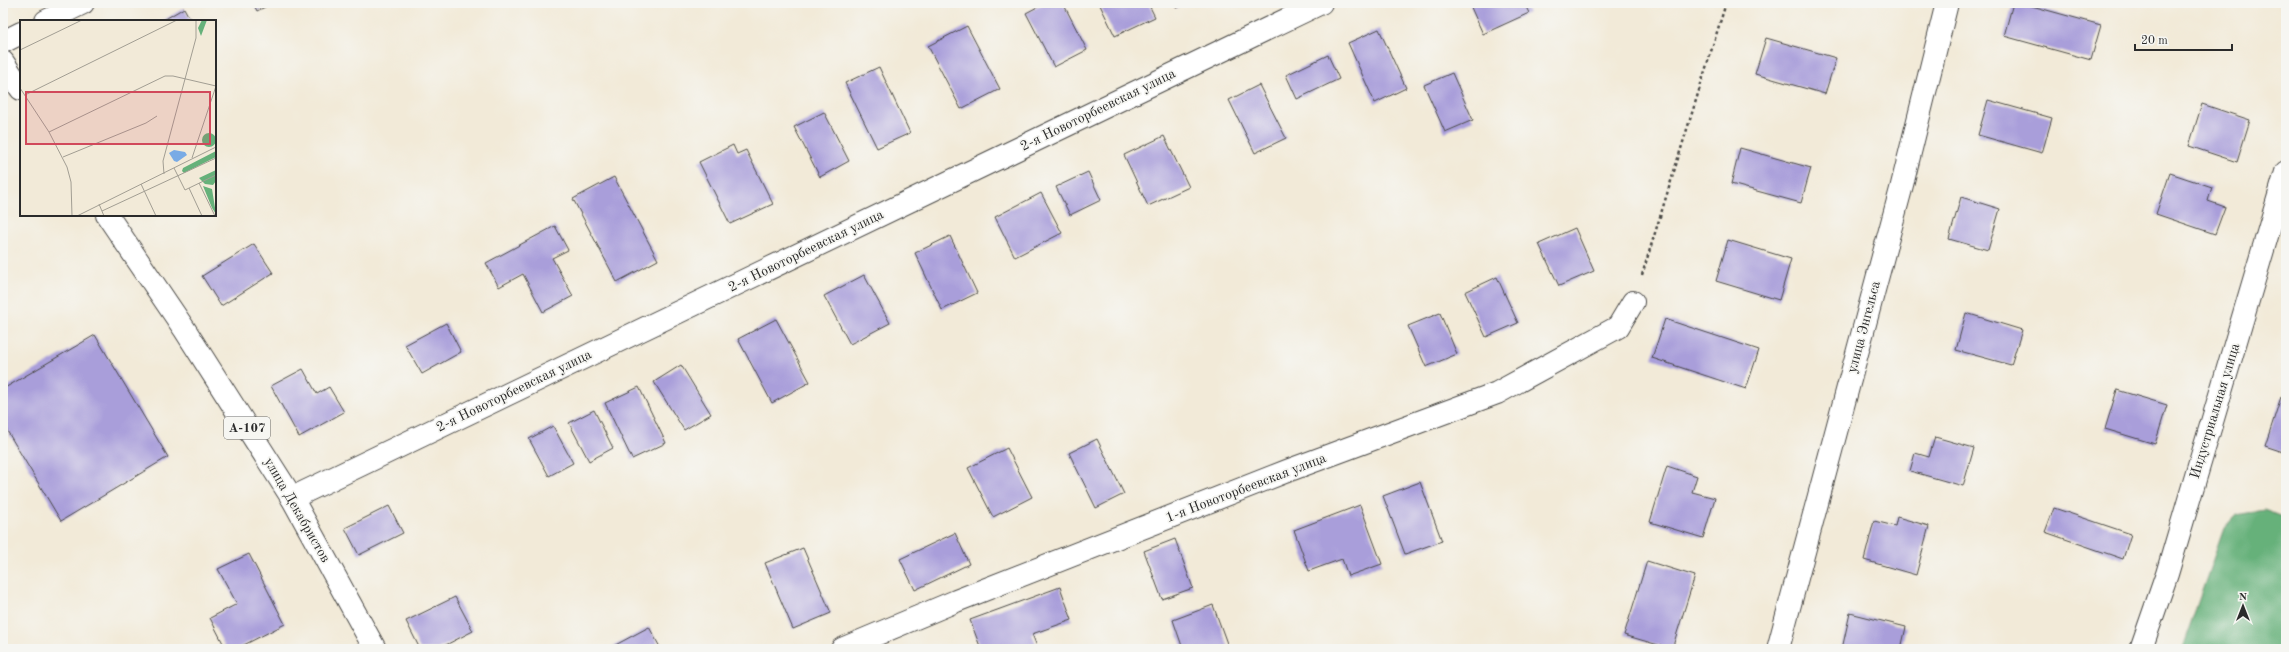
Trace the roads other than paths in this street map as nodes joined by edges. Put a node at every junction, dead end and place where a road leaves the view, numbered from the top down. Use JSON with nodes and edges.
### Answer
{"nodes":[{"id":1,"x":82,"y":3,"type":"edge"},
{"id":2,"x":1321,"y":3,"type":"edge"},
{"id":3,"x":1947,"y":3,"type":"edge"},
{"id":4,"x":48,"y":20,"type":"edge"},
{"id":5,"x":20,"y":34,"type":"edge"},
{"id":6,"x":3,"y":42,"type":"edge"},
{"id":7,"x":3,"y":62,"type":"edge"},
{"id":8,"x":20,"y":88,"type":"edge"},
{"id":9,"x":2286,"y":172,"type":"edge"},
{"id":10,"x":108,"y":216,"type":"edge"},
{"id":11,"x":1633,"y":302,"type":"road end"},
{"id":12,"x":292,"y":498,"type":"junction"},
{"id":13,"x":374,"y":649,"type":"edge"},
{"id":14,"x":842,"y":649,"type":"edge"},
{"id":15,"x":1778,"y":649,"type":"edge"},
{"id":16,"x":2141,"y":649,"type":"edge"}],
"edges":[{"from":1,"to":4,"type":"street"},
{"from":2,"to":12,"type":"street","name":"2-я Новоторбеевская улица"},
{"from":3,"to":15,"type":"street","name":"улица Энгельса"},
{"from":5,"to":6,"type":"street"},
{"from":7,"to":8,"type":"street"},
{"from":9,"to":16,"type":"street","name":"Индустриальная улица"},
{"from":10,"to":12,"type":"street","name":"улица Декабристов","number":"А-107"},
{"from":11,"to":14,"type":"street","name":"1-я Новоторбеевская улица"},
{"from":12,"to":13,"type":"street","name":"улица Декабристов","number":"А-107"}]}
